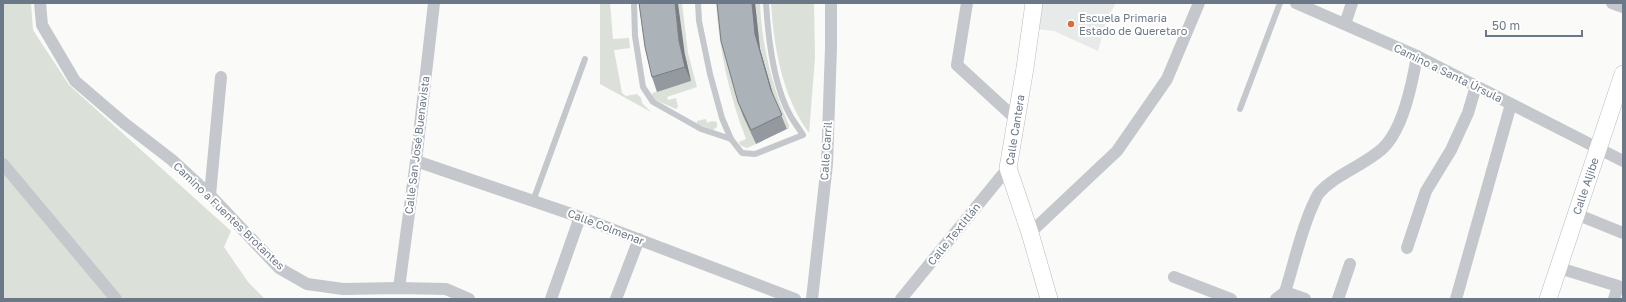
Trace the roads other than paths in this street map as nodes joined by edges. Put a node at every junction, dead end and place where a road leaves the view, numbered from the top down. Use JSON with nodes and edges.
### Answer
{"nodes":[{"id":1,"x":40,"y":3,"type":"edge"},
{"id":2,"x":434,"y":3,"type":"edge"},
{"id":3,"x":634,"y":3,"type":"edge"},
{"id":4,"x":698,"y":3,"type":"edge"},
{"id":5,"x":766,"y":3,"type":"edge"},
{"id":6,"x":831,"y":3,"type":"edge"},
{"id":7,"x":967,"y":3,"type":"edge"},
{"id":8,"x":1034,"y":3,"type":"edge"},
{"id":9,"x":1200,"y":3,"type":"edge"},
{"id":10,"x":1280,"y":3,"type":"edge"},
{"id":11,"x":1296,"y":3,"type":"edge"},
{"id":12,"x":1352,"y":3,"type":"edge"},
{"id":13,"x":1612,"y":3,"type":"edge"},
{"id":14,"x":1623,"y":7,"type":"edge"},
{"id":15,"x":1345,"y":24,"type":"junction"},
{"id":16,"x":1417,"y":56,"type":"junction"},
{"id":17,"x":585,"y":58,"type":"dead end"},
{"id":18,"x":1623,"y":74,"type":"edge"},
{"id":19,"x":221,"y":77,"type":"dead end"},
{"id":20,"x":1476,"y":86,"type":"junction"},
{"id":21,"x":1512,"y":104,"type":"junction"},
{"id":22,"x":1240,"y":109,"type":"dead end"},
{"id":23,"x":1016,"y":119,"type":"junction"},
{"id":24,"x":731,"y":139,"type":"junction"},
{"id":25,"x":1597,"y":149,"type":"junction"},
{"id":26,"x":416,"y":161,"type":"junction"},
{"id":27,"x":1623,"y":162,"type":"edge"},
{"id":28,"x":3,"y":164,"type":"edge"},
{"id":29,"x":1008,"y":168,"type":"junction"},
{"id":30,"x":210,"y":195,"type":"junction"},
{"id":31,"x":533,"y":201,"type":"junction"},
{"id":32,"x":1576,"y":214,"type":"junction"},
{"id":33,"x":580,"y":217,"type":"junction"},
{"id":34,"x":1030,"y":233,"type":"junction"},
{"id":35,"x":1623,"y":233,"type":"edge"},
{"id":36,"x":639,"y":239,"type":"junction"},
{"id":37,"x":1407,"y":248,"type":"dead end"},
{"id":38,"x":1350,"y":264,"type":"dead end"},
{"id":39,"x":1559,"y":268,"type":"junction"},
{"id":40,"x":1174,"y":277,"type":"dead end"},
{"id":41,"x":399,"y":288,"type":"junction"},
{"id":42,"x":1281,"y":295,"type":"edge"},
{"id":43,"x":1617,"y":298,"type":"edge"},
{"id":44,"x":116,"y":299,"type":"edge"},
{"id":45,"x":469,"y":299,"type":"edge"},
{"id":46,"x":551,"y":299,"type":"edge"},
{"id":47,"x":616,"y":299,"type":"edge"},
{"id":48,"x":795,"y":299,"type":"edge"},
{"id":49,"x":812,"y":299,"type":"edge"},
{"id":50,"x":901,"y":299,"type":"edge"},
{"id":51,"x":1049,"y":299,"type":"edge"},
{"id":52,"x":1231,"y":299,"type":"edge"},
{"id":53,"x":1304,"y":299,"type":"edge"},
{"id":54,"x":1338,"y":299,"type":"edge"},
{"id":55,"x":1456,"y":299,"type":"edge"},
{"id":56,"x":1548,"y":299,"type":"edge"}],
"edges":[{"from":1,"to":30,"type":"street","name":"Camino a Fuentes Brotantes"},
{"from":2,"to":26,"type":"street","name":"Calle San José Buenavista"},
{"from":3,"to":24,"type":"lane"},
{"from":4,"to":24,"type":"lane"},
{"from":5,"to":24,"type":"lane"},
{"from":6,"to":49,"type":"street","name":"Calle Carril"},
{"from":7,"to":23,"type":"street"},
{"from":8,"to":23,"type":"street","name":"Calle Cantera"},
{"from":9,"to":34,"type":"street"},
{"from":10,"to":22,"type":"lane"},
{"from":11,"to":15,"type":"street","name":"Camino a Santa Úrsula"},
{"from":12,"to":15,"type":"street"},
{"from":13,"to":14,"type":"street"},
{"from":15,"to":16,"type":"street","name":"Camino a Santa Úrsula"},
{"from":16,"to":20,"type":"street","name":"Camino a Santa Úrsula"},
{"from":16,"to":42,"type":"street"},
{"from":17,"to":31,"type":"lane"},
{"from":18,"to":25,"type":"street","name":"Calle Aljibe"},
{"from":19,"to":30,"type":"street"},
{"from":20,"to":21,"type":"street","name":"Camino a Santa Úrsula"},
{"from":20,"to":37,"type":"street"},
{"from":21,"to":25,"type":"street","name":"Camino a Santa Úrsula"},
{"from":21,"to":55,"type":"street"},
{"from":23,"to":29,"type":"street","name":"Calle Cantera"},
{"from":25,"to":27,"type":"street","name":"Camino a Santa Úrsula"},
{"from":25,"to":32,"type":"street","name":"Calle Aljibe"},
{"from":26,"to":31,"type":"street","name":"Calle Colmenar"},
{"from":26,"to":41,"type":"street","name":"Calle San José Buenavista"},
{"from":28,"to":44,"type":"street"},
{"from":29,"to":34,"type":"street","name":"Calle Cantera"},
{"from":29,"to":50,"type":"street","name":"Calle Textitlán"},
{"from":30,"to":41,"type":"street","name":"Camino a Fuentes Brotantes"},
{"from":31,"to":33,"type":"street","name":"Calle Colmenar"},
{"from":32,"to":35,"type":"street"},
{"from":32,"to":39,"type":"street","name":"Calle Aljibe"},
{"from":33,"to":36,"type":"street","name":"Calle Colmenar"},
{"from":33,"to":46,"type":"street"},
{"from":34,"to":51,"type":"street","name":"Calle Cantera"},
{"from":36,"to":47,"type":"street"},
{"from":36,"to":48,"type":"street","name":"Calle Colmenar"},
{"from":38,"to":54,"type":"street"},
{"from":39,"to":43,"type":"street"},
{"from":39,"to":56,"type":"street","name":"Calle Aljibe"},
{"from":40,"to":52,"type":"street"},
{"from":41,"to":45,"type":"street","name":"Camino a Fuentes Brotantes"},
{"from":42,"to":53,"type":"street"}]}
